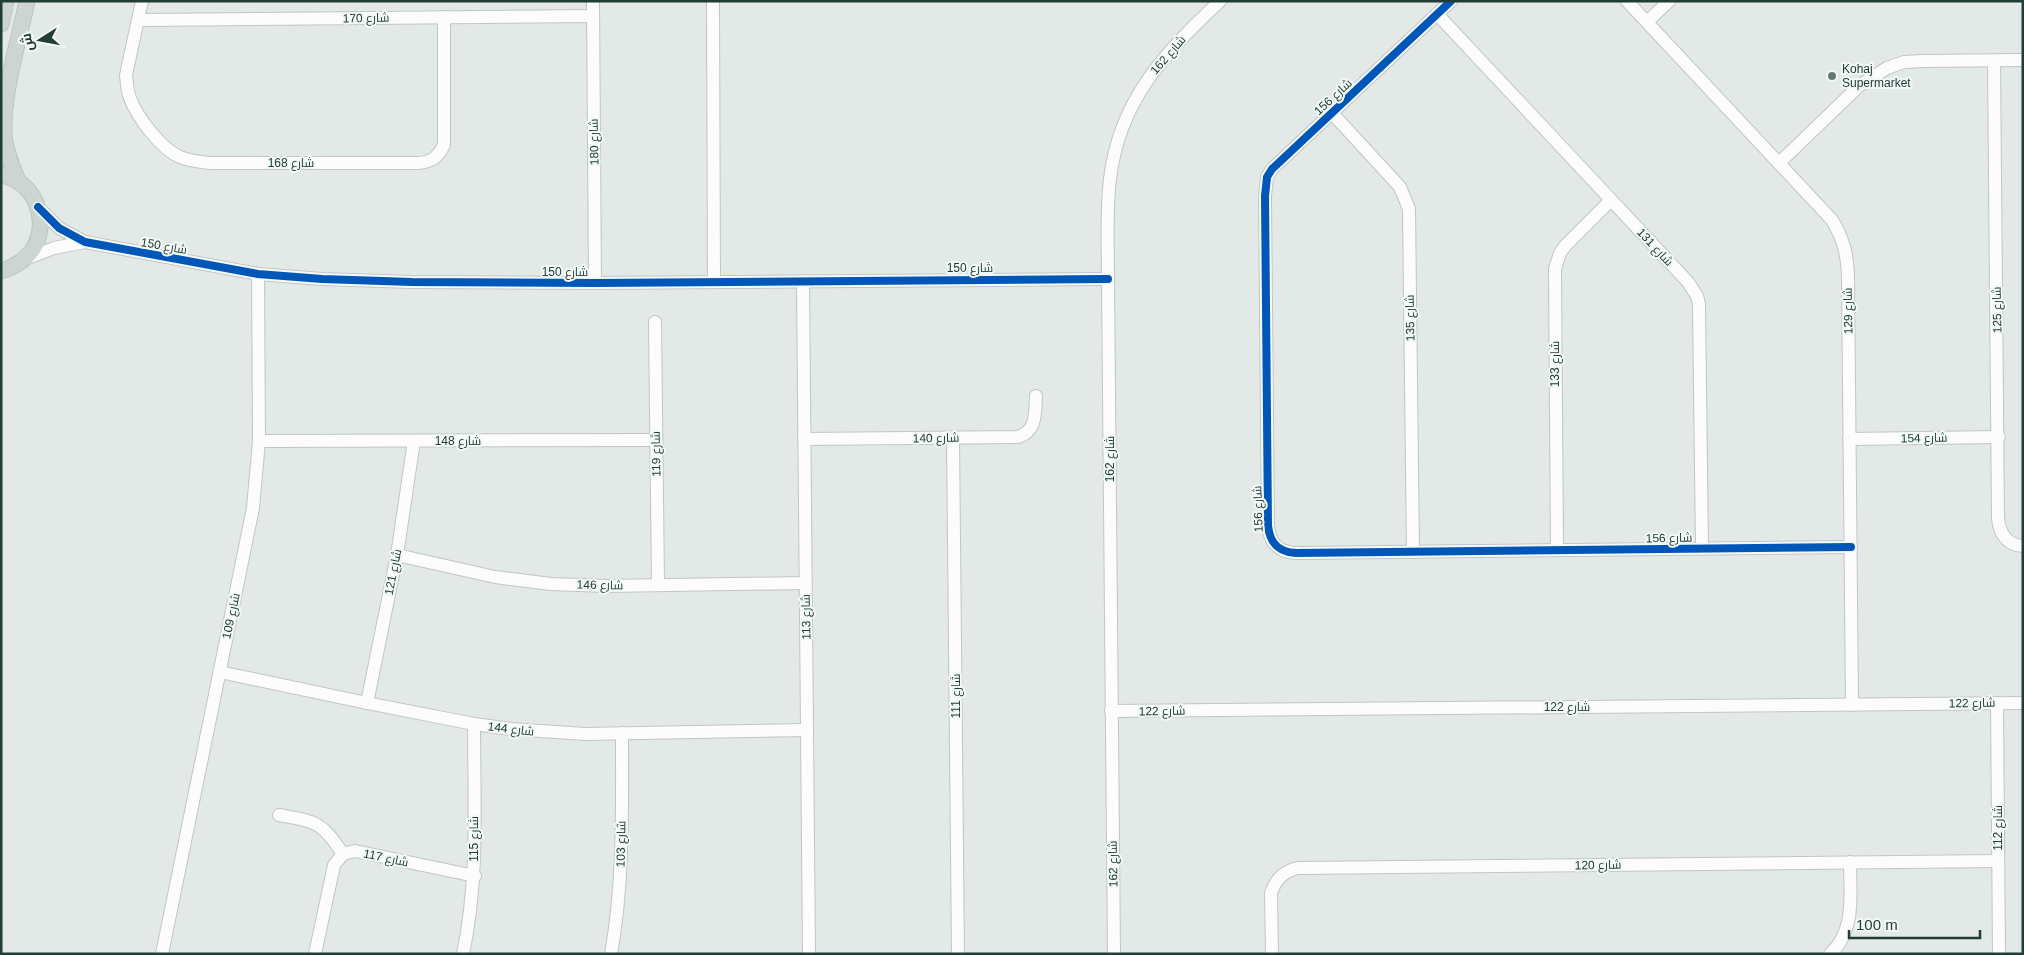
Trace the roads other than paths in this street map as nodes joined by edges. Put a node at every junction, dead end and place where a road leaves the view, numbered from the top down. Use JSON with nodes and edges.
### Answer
{"nodes":[{"id":1,"x":6,"y":1,"type":"edge"},
{"id":2,"x":27,"y":1,"type":"edge"},
{"id":3,"x":142,"y":1,"type":"edge"},
{"id":4,"x":593,"y":1,"type":"edge"},
{"id":5,"x":713,"y":1,"type":"edge"},
{"id":6,"x":1451,"y":1,"type":"edge"},
{"id":7,"x":1627,"y":1,"type":"edge"},
{"id":8,"x":1668,"y":1,"type":"edge"},
{"id":9,"x":1212,"y":4,"type":"edge"},
{"id":10,"x":1437,"y":14,"type":"junction"},
{"id":11,"x":593,"y":16,"type":"junction"},
{"id":12,"x":444,"y":17,"type":"junction"},
{"id":13,"x":139,"y":20,"type":"junction"},
{"id":14,"x":1647,"y":22,"type":"junction"},
{"id":15,"x":1,"y":24,"type":"edge"},
{"id":16,"x":2023,"y":60,"type":"edge"},
{"id":17,"x":1994,"y":61,"type":"junction"},
{"id":18,"x":1332,"y":113,"type":"junction"},
{"id":19,"x":1779,"y":163,"type":"junction"},
{"id":20,"x":1,"y":175,"type":"edge"},
{"id":21,"x":18,"y":181,"type":"junction"},
{"id":22,"x":1611,"y":200,"type":"junction"},
{"id":23,"x":38,"y":206,"type":"junction"},
{"id":24,"x":85,"y":242,"type":"junction"},
{"id":25,"x":24,"y":260,"type":"junction"},
{"id":26,"x":1,"y":271,"type":"edge"},
{"id":27,"x":258,"y":274,"type":"junction"},
{"id":28,"x":1108,"y":279,"type":"junction"},
{"id":29,"x":803,"y":281,"type":"junction"},
{"id":30,"x":714,"y":282,"type":"junction"},
{"id":31,"x":595,"y":283,"type":"junction"},
{"id":32,"x":655,"y":322,"type":"dead end"},
{"id":33,"x":1036,"y":396,"type":"dead end"},
{"id":34,"x":954,"y":437,"type":"junction"},
{"id":35,"x":1999,"y":437,"type":"junction"},
{"id":36,"x":804,"y":439,"type":"junction"},
{"id":37,"x":1849,"y":439,"type":"junction"},
{"id":38,"x":656,"y":440,"type":"junction"},
{"id":39,"x":414,"y":441,"type":"junction"},
{"id":40,"x":259,"y":442,"type":"junction"},
{"id":41,"x":2023,"y":546,"type":"edge"},
{"id":42,"x":1850,"y":547,"type":"junction"},
{"id":43,"x":1702,"y":549,"type":"junction"},
{"id":44,"x":1557,"y":550,"type":"junction"},
{"id":45,"x":1413,"y":552,"type":"junction"},
{"id":46,"x":397,"y":555,"type":"junction"},
{"id":47,"x":805,"y":583,"type":"junction"},
{"id":48,"x":658,"y":586,"type":"junction"},
{"id":49,"x":220,"y":672,"type":"junction"},
{"id":50,"x":2023,"y":702,"type":"edge"},
{"id":51,"x":367,"y":703,"type":"junction"},
{"id":52,"x":1997,"y":703,"type":"junction"},
{"id":53,"x":1852,"y":705,"type":"junction"},
{"id":54,"x":1111,"y":711,"type":"junction"},
{"id":55,"x":474,"y":724,"type":"junction"},
{"id":56,"x":807,"y":730,"type":"junction"},
{"id":57,"x":622,"y":733,"type":"junction"},
{"id":58,"x":279,"y":815,"type":"dead end"},
{"id":59,"x":343,"y":854,"type":"junction"},
{"id":60,"x":1998,"y":861,"type":"junction"},
{"id":61,"x":1850,"y":862,"type":"junction"},
{"id":62,"x":474,"y":876,"type":"junction"},
{"id":63,"x":162,"y":954,"type":"edge"},
{"id":64,"x":315,"y":954,"type":"edge"},
{"id":65,"x":463,"y":954,"type":"edge"},
{"id":66,"x":611,"y":954,"type":"edge"},
{"id":67,"x":809,"y":954,"type":"edge"},
{"id":68,"x":958,"y":954,"type":"edge"},
{"id":69,"x":1114,"y":954,"type":"edge"},
{"id":70,"x":1272,"y":954,"type":"edge"},
{"id":71,"x":1830,"y":954,"type":"edge"},
{"id":72,"x":1998,"y":954,"type":"edge"}],
"edges":[{"from":1,"to":15,"type":"main road"},
{"from":2,"to":21,"type":"main road"},
{"from":3,"to":13,"type":"street","name":"شارع 168"},
{"from":4,"to":11,"type":"street","name":"شارع 180"},
{"from":5,"to":30,"type":"street"},
{"from":6,"to":10,"type":"street","name":"شارع 156"},
{"from":7,"to":14,"type":"street","name":"شارع 129"},
{"from":8,"to":14,"type":"street"},
{"from":9,"to":28,"type":"street","name":"شارع 162"},
{"from":10,"to":18,"type":"street","name":"شارع 156"},
{"from":10,"to":22,"type":"street","name":"شارع 131"},
{"from":11,"to":12,"type":"street","name":"شارع 170"},
{"from":11,"to":31,"type":"street","name":"شارع 180"},
{"from":12,"to":13,"type":"street","name":"شارع 170"},
{"from":12,"to":13,"type":"street","name":"شارع 168"},
{"from":14,"to":19,"type":"street","name":"شارع 129"},
{"from":16,"to":17,"type":"street"},
{"from":17,"to":19,"type":"street"},
{"from":17,"to":35,"type":"street","name":"شارع 125"},
{"from":18,"to":45,"type":"street","name":"شارع 135"},
{"from":18,"to":45,"type":"street","name":"شارع 156"},
{"from":19,"to":37,"type":"street","name":"شارع 129"},
{"from":20,"to":21,"type":"main road"},
{"from":21,"to":23,"type":"main road"},
{"from":22,"to":43,"type":"street","name":"شارع 131"},
{"from":22,"to":44,"type":"street","name":"شارع 133"},
{"from":23,"to":24,"type":"street","name":"شارع 150"},
{"from":23,"to":25,"type":"main road"},
{"from":24,"to":25,"type":"street","name":"شارع 150"},
{"from":24,"to":27,"type":"street","name":"شارع 150"},
{"from":25,"to":26,"type":"main road"},
{"from":27,"to":31,"type":"street","name":"شارع 150"},
{"from":27,"to":40,"type":"street","name":"شارع 109"},
{"from":28,"to":29,"type":"street","name":"شارع 150"},
{"from":28,"to":54,"type":"street","name":"شارع 162"},
{"from":29,"to":30,"type":"street","name":"شارع 150"},
{"from":29,"to":36,"type":"street","name":"شارع 113"},
{"from":30,"to":31,"type":"street","name":"شارع 150"},
{"from":32,"to":38,"type":"street","name":"شارع 119"},
{"from":33,"to":34,"type":"street","name":"شارع 140"},
{"from":34,"to":36,"type":"street","name":"شارع 140"},
{"from":34,"to":68,"type":"street","name":"شارع 111"},
{"from":35,"to":37,"type":"street","name":"شارع 154"},
{"from":35,"to":41,"type":"street","name":"شارع 125"},
{"from":36,"to":47,"type":"street","name":"شارع 113"},
{"from":37,"to":42,"type":"street","name":"شارع 129"},
{"from":38,"to":39,"type":"street","name":"شارع 148"},
{"from":38,"to":48,"type":"street","name":"شارع 119"},
{"from":39,"to":40,"type":"street","name":"شارع 148"},
{"from":39,"to":46,"type":"street","name":"شارع 121"},
{"from":40,"to":49,"type":"street","name":"شارع 109"},
{"from":42,"to":43,"type":"street","name":"شارع 156"},
{"from":42,"to":53,"type":"street","name":"شارع 129"},
{"from":43,"to":44,"type":"street","name":"شارع 156"},
{"from":44,"to":45,"type":"street","name":"شارع 156"},
{"from":46,"to":48,"type":"street","name":"شارع 146"},
{"from":46,"to":51,"type":"street","name":"شارع 121"},
{"from":47,"to":48,"type":"street","name":"شارع 146"},
{"from":47,"to":56,"type":"street","name":"شارع 113"},
{"from":49,"to":51,"type":"street","name":"شارع 144"},
{"from":49,"to":63,"type":"street","name":"شارع 109"},
{"from":50,"to":52,"type":"street","name":"شارع 122"},
{"from":51,"to":55,"type":"street","name":"شارع 144"},
{"from":52,"to":53,"type":"street","name":"شارع 122"},
{"from":52,"to":60,"type":"street","name":"شارع 112"},
{"from":53,"to":54,"type":"street","name":"شارع 122"},
{"from":54,"to":69,"type":"street","name":"شارع 162"},
{"from":55,"to":57,"type":"street","name":"شارع 144"},
{"from":55,"to":62,"type":"street","name":"شارع 115"},
{"from":56,"to":57,"type":"street","name":"شارع 144"},
{"from":56,"to":67,"type":"street","name":"شارع 113"},
{"from":57,"to":66,"type":"street","name":"شارع 103"},
{"from":58,"to":59,"type":"street"},
{"from":59,"to":62,"type":"street","name":"شارع 117"},
{"from":59,"to":64,"type":"street"},
{"from":60,"to":61,"type":"street","name":"شارع 120"},
{"from":60,"to":72,"type":"street","name":"شارع 112"},
{"from":61,"to":70,"type":"street","name":"شارع 120"},
{"from":61,"to":71,"type":"street"},
{"from":62,"to":65,"type":"street","name":"شارع 115"}]}
